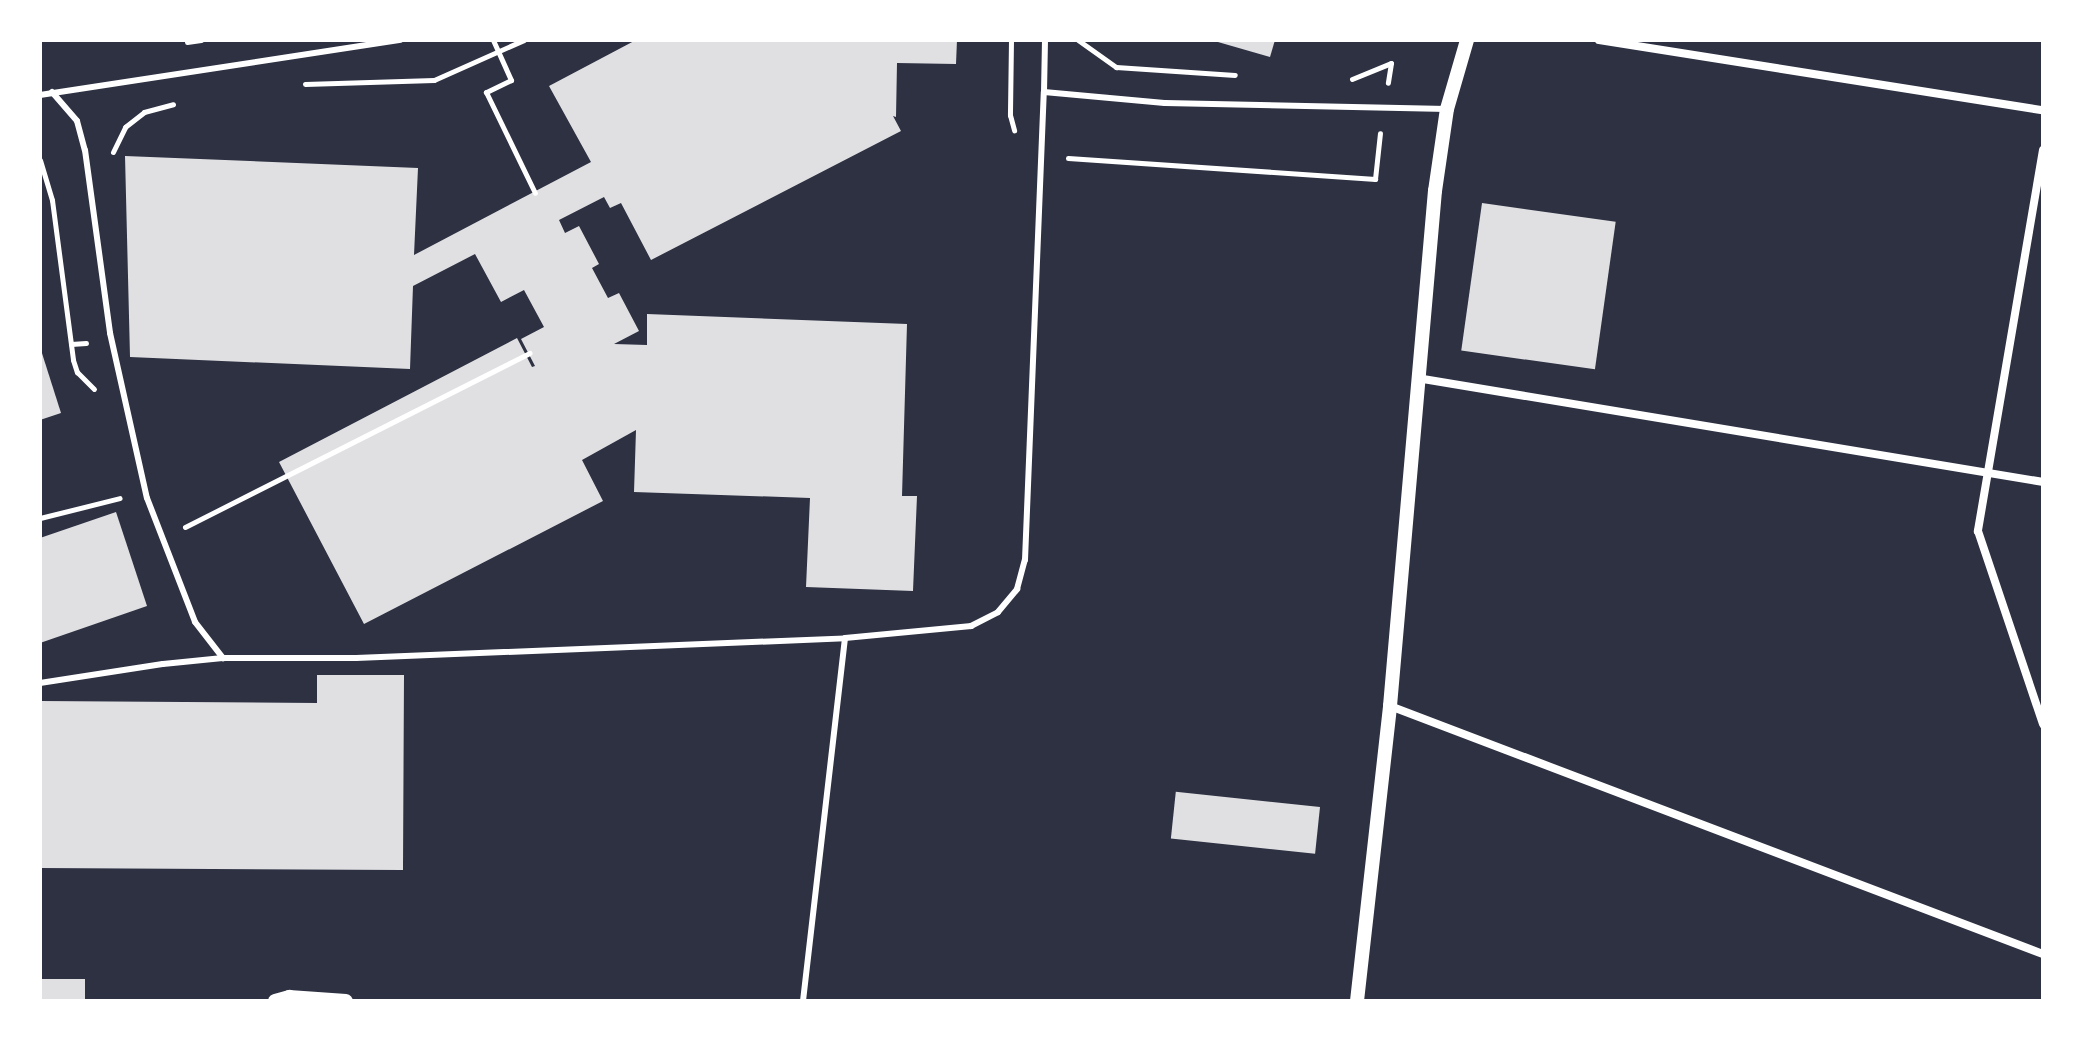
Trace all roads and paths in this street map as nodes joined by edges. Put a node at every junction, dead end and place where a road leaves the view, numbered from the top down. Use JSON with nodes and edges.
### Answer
{"nodes":[{"id":1,"x":401,"y":40,"type":"edge"},
{"id":2,"x":493,"y":40,"type":"edge"},
{"id":3,"x":524,"y":40,"type":"edge"},
{"id":4,"x":1011,"y":40,"type":"edge"},
{"id":5,"x":1045,"y":40,"type":"edge"},
{"id":6,"x":1078,"y":40,"type":"edge"},
{"id":7,"x":1467,"y":40,"type":"edge"},
{"id":8,"x":1599,"y":40,"type":"edge"},
{"id":9,"x":498,"y":52,"type":"junction"},
{"id":10,"x":1242,"y":75,"type":"dead end"},
{"id":11,"x":1341,"y":80,"type":"dead end"},
{"id":12,"x":290,"y":85,"type":"dead end"},
{"id":13,"x":52,"y":92,"type":"junction"},
{"id":14,"x":1044,"y":92,"type":"junction"},
{"id":15,"x":40,"y":95,"type":"edge"},
{"id":16,"x":184,"y":101,"type":"dead end"},
{"id":17,"x":1383,"y":108,"type":"junction"},
{"id":18,"x":1447,"y":109,"type":"junction"},
{"id":19,"x":2043,"y":110,"type":"edge"},
{"id":20,"x":2043,"y":150,"type":"edge"},
{"id":21,"x":1040,"y":154,"type":"junction"},
{"id":22,"x":40,"y":160,"type":"edge"},
{"id":23,"x":112,"y":160,"type":"dead end"},
{"id":24,"x":535,"y":193,"type":"dead end"},
{"id":25,"x":111,"y":340,"type":"junction"},
{"id":26,"x":71,"y":344,"type":"junction"},
{"id":27,"x":529,"y":353,"type":"dead end"},
{"id":28,"x":1417,"y":378,"type":"junction"},
{"id":29,"x":99,"y":395,"type":"dead end"},
{"id":30,"x":1986,"y":472,"type":"junction"},
{"id":31,"x":2043,"y":482,"type":"edge"},
{"id":32,"x":118,"y":483,"type":"dead end"},
{"id":33,"x":40,"y":518,"type":"edge"},
{"id":34,"x":174,"y":521,"type":"dead end"},
{"id":35,"x":845,"y":638,"type":"junction"},
{"id":36,"x":223,"y":658,"type":"junction"},
{"id":37,"x":40,"y":683,"type":"edge"},
{"id":38,"x":1390,"y":706,"type":"junction"},
{"id":39,"x":2043,"y":724,"type":"edge"},
{"id":40,"x":2043,"y":954,"type":"edge"},
{"id":41,"x":275,"y":1001,"type":"edge"},
{"id":42,"x":346,"y":1001,"type":"edge"},
{"id":43,"x":803,"y":1001,"type":"edge"},
{"id":44,"x":1357,"y":1001,"type":"edge"}],
"edges":[{"from":1,"to":13,"type":"lane"},
{"from":2,"to":9,"type":"path"},
{"from":3,"to":9,"type":"path"},
{"from":4,"to":21,"type":"path"},
{"from":5,"to":14,"type":"lane"},
{"from":6,"to":10,"type":"path"},
{"from":7,"to":18,"type":"street"},
{"from":8,"to":19,"type":"street"},
{"from":9,"to":12,"type":"path"},
{"from":9,"to":24,"type":"path"},
{"from":11,"to":17,"type":"path"},
{"from":13,"to":15,"type":"lane"},
{"from":13,"to":25,"type":"lane"},
{"from":14,"to":17,"type":"lane"},
{"from":14,"to":21,"type":"lane"},
{"from":16,"to":23,"type":"path"},
{"from":17,"to":18,"type":"lane"},
{"from":17,"to":21,"type":"path"},
{"from":18,"to":28,"type":"street"},
{"from":20,"to":30,"type":"street"},
{"from":21,"to":35,"type":"lane"},
{"from":22,"to":26,"type":"path"},
{"from":25,"to":26,"type":"path"},
{"from":25,"to":36,"type":"lane"},
{"from":26,"to":29,"type":"path"},
{"from":27,"to":34,"type":"path"},
{"from":28,"to":30,"type":"street"},
{"from":28,"to":38,"type":"street"},
{"from":30,"to":31,"type":"street"},
{"from":30,"to":39,"type":"street"},
{"from":32,"to":33,"type":"path"},
{"from":35,"to":36,"type":"lane"},
{"from":35,"to":43,"type":"lane"},
{"from":36,"to":37,"type":"lane"},
{"from":38,"to":40,"type":"street"},
{"from":38,"to":44,"type":"street"},
{"from":41,"to":42,"type":"street"}]}
